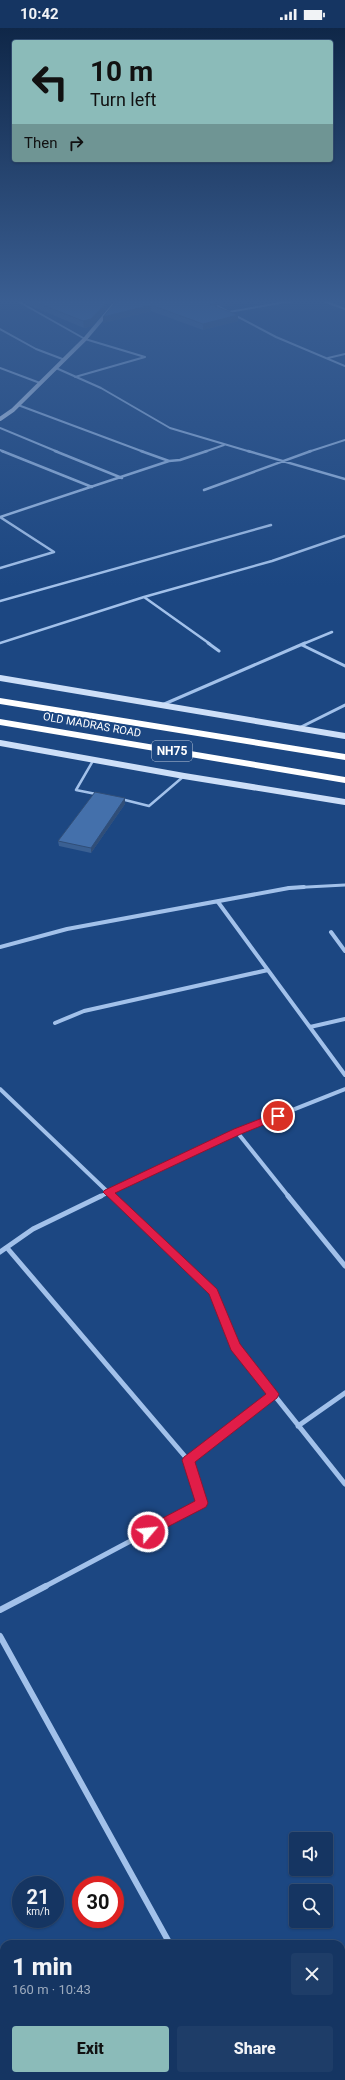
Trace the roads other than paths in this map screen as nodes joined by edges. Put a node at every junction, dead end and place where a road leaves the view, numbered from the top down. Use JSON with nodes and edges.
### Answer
{"nodes":[{"id":1,"x":29,"y":395,"type":"edge"},
{"id":2,"x":113,"y":395,"type":"edge"},
{"id":3,"x":18,"y":405,"type":"junction"},
{"id":4,"x":0,"y":419,"type":"edge"},
{"id":5,"x":0,"y":428,"type":"edge"},
{"id":6,"x":345,"y":440,"type":"edge"},
{"id":7,"x":224,"y":445,"type":"junction"},
{"id":8,"x":0,"y":450,"type":"edge"},
{"id":9,"x":169,"y":461,"type":"junction"},
{"id":10,"x":279,"y":461,"type":"junction"},
{"id":11,"x":122,"y":478,"type":"junction"},
{"id":12,"x":345,"y":479,"type":"edge"},
{"id":13,"x":92,"y":487,"type":"junction"},
{"id":14,"x":204,"y":490,"type":"dead end"},
{"id":15,"x":0,"y":517,"type":"edge"},
{"id":16,"x":271,"y":525,"type":"dead end"},
{"id":17,"x":345,"y":536,"type":"edge"},
{"id":18,"x":0,"y":568,"type":"edge"},
{"id":19,"x":144,"y":597,"type":"junction"},
{"id":20,"x":0,"y":602,"type":"edge"},
{"id":21,"x":332,"y":632,"type":"dead end"},
{"id":22,"x":0,"y":643,"type":"edge"},
{"id":23,"x":302,"y":645,"type":"junction"},
{"id":24,"x":219,"y":651,"type":"dead end"},
{"id":25,"x":345,"y":666,"type":"edge"},
{"id":26,"x":0,"y":678,"type":"edge"},
{"id":27,"x":0,"y":701,"type":"edge"},
{"id":28,"x":161,"y":705,"type":"junction"},
{"id":29,"x":345,"y":705,"type":"edge"},
{"id":30,"x":0,"y":722,"type":"edge"},
{"id":31,"x":299,"y":728,"type":"junction"},
{"id":32,"x":345,"y":736,"type":"edge"},
{"id":33,"x":0,"y":743,"type":"edge"},
{"id":34,"x":345,"y":757,"type":"edge"},
{"id":35,"x":94,"y":759,"type":"junction"},
{"id":36,"x":184,"y":776,"type":"junction"},
{"id":37,"x":345,"y":780,"type":"edge"},
{"id":38,"x":98,"y":794,"type":"edge"},
{"id":39,"x":120,"y":799,"type":"edge"},
{"id":40,"x":345,"y":802,"type":"edge"},
{"id":41,"x":345,"y":885,"type":"edge"},
{"id":42,"x":218,"y":902,"type":"junction"},
{"id":43,"x":331,"y":932,"type":"dead end"},
{"id":44,"x":0,"y":946,"type":"edge"},
{"id":45,"x":345,"y":951,"type":"edge"},
{"id":46,"x":268,"y":970,"type":"junction"},
{"id":47,"x":345,"y":1019,"type":"edge"},
{"id":48,"x":54,"y":1023,"type":"dead end"},
{"id":49,"x":310,"y":1027,"type":"junction"},
{"id":50,"x":345,"y":1075,"type":"edge"},
{"id":51,"x":0,"y":1089,"type":"edge"},
{"id":52,"x":345,"y":1089,"type":"edge"},
{"id":53,"x":238,"y":1132,"type":"junction"},
{"id":54,"x":108,"y":1192,"type":"junction"},
{"id":55,"x":8,"y":1248,"type":"junction"},
{"id":56,"x":0,"y":1252,"type":"edge"},
{"id":57,"x":345,"y":1266,"type":"edge"},
{"id":58,"x":345,"y":1393,"type":"edge"},
{"id":59,"x":273,"y":1394,"type":"junction"},
{"id":60,"x":298,"y":1426,"type":"junction"},
{"id":61,"x":188,"y":1460,"type":"junction"},
{"id":62,"x":345,"y":1484,"type":"edge"},
{"id":63,"x":0,"y":1610,"type":"edge"},
{"id":64,"x":0,"y":1636,"type":"edge"},
{"id":65,"x":168,"y":1940,"type":"edge"}],
"edges":[{"from":1,"to":3,"type":"street"},
{"from":2,"to":7,"type":"street"},
{"from":3,"to":4,"type":"street"},
{"from":3,"to":9,"type":"street"},
{"from":5,"to":11,"type":"street"},
{"from":6,"to":10,"type":"street"},
{"from":7,"to":9,"type":"street"},
{"from":7,"to":10,"type":"street"},
{"from":8,"to":13,"type":"street"},
{"from":9,"to":11,"type":"street"},
{"from":10,"to":12,"type":"street"},
{"from":10,"to":14,"type":"street"},
{"from":11,"to":13,"type":"street"},
{"from":13,"to":15,"type":"street"},
{"from":15,"to":18,"type":"street"},
{"from":16,"to":20,"type":"street"},
{"from":17,"to":19,"type":"street"},
{"from":19,"to":22,"type":"street"},
{"from":19,"to":24,"type":"street"},
{"from":21,"to":23,"type":"street"},
{"from":23,"to":25,"type":"street"},
{"from":23,"to":28,"type":"street"},
{"from":26,"to":28,"type":"street"},
{"from":27,"to":34,"type":"highway","name":"OLD MADRAS ROAD","number":"NH75"},
{"from":28,"to":31,"type":"street"},
{"from":29,"to":31,"type":"street"},
{"from":30,"to":37,"type":"highway","name":"OLD MADRAS ROAD","number":"NH75"},
{"from":31,"to":32,"type":"street"},
{"from":33,"to":35,"type":"street"},
{"from":35,"to":36,"type":"street"},
{"from":35,"to":38,"type":"lane"},
{"from":36,"to":39,"type":"lane"},
{"from":36,"to":40,"type":"street"},
{"from":41,"to":42,"type":"street"},
{"from":42,"to":44,"type":"street"},
{"from":42,"to":46,"type":"street"},
{"from":43,"to":45,"type":"street"},
{"from":46,"to":48,"type":"street"},
{"from":46,"to":49,"type":"street"},
{"from":47,"to":49,"type":"street"},
{"from":49,"to":50,"type":"street"},
{"from":51,"to":54,"type":"street"},
{"from":52,"to":53,"type":"street"},
{"from":53,"to":54,"type":"street"},
{"from":53,"to":57,"type":"street"},
{"from":54,"to":55,"type":"street"},
{"from":54,"to":59,"type":"street"},
{"from":55,"to":56,"type":"street"},
{"from":55,"to":61,"type":"street"},
{"from":58,"to":60,"type":"street"},
{"from":59,"to":60,"type":"street"},
{"from":59,"to":61,"type":"street"},
{"from":60,"to":62,"type":"street"},
{"from":61,"to":63,"type":"street"},
{"from":64,"to":65,"type":"street"}]}
